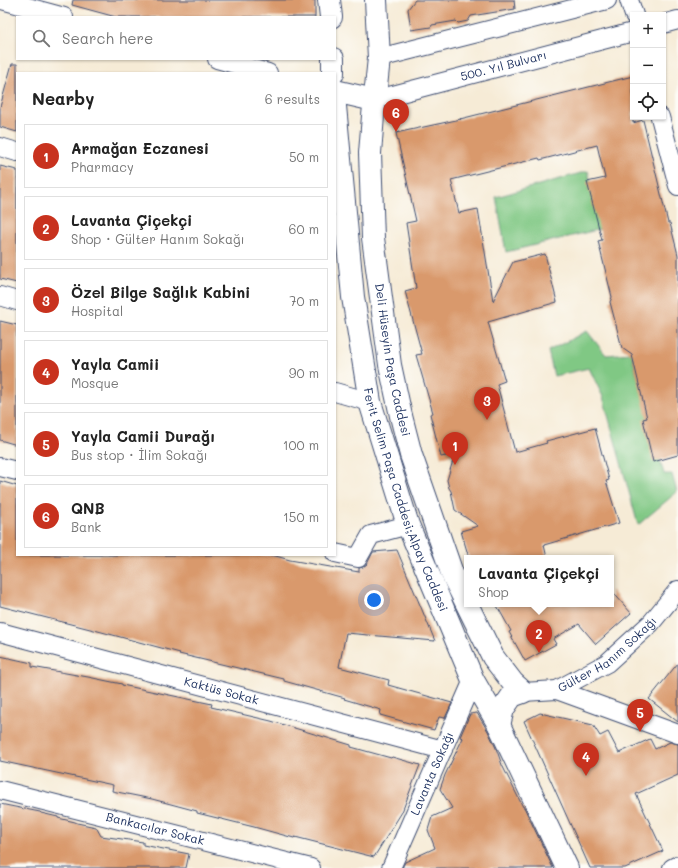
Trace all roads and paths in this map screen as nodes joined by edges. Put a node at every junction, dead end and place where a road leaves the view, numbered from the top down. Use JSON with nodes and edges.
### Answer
{"nodes":[{"id":1,"x":2,"y":0,"type":"edge"},
{"id":2,"x":329,"y":0,"type":"edge"},
{"id":3,"x":376,"y":0,"type":"edge"},
{"id":4,"x":607,"y":0,"type":"edge"},
{"id":5,"x":629,"y":0,"type":"edge"},
{"id":6,"x":633,"y":12,"type":"edge"},
{"id":7,"x":60,"y":16,"type":"edge"},
{"id":8,"x":331,"y":16,"type":"edge"},
{"id":9,"x":678,"y":20,"type":"edge"},
{"id":10,"x":666,"y":23,"type":"edge"},
{"id":11,"x":630,"y":33,"type":"edge"},
{"id":12,"x":379,"y":58,"type":"junction"},
{"id":13,"x":220,"y":60,"type":"edge"},
{"id":14,"x":333,"y":60,"type":"edge"},
{"id":15,"x":264,"y":72,"type":"edge"},
{"id":16,"x":333,"y":72,"type":"edge"},
{"id":17,"x":336,"y":91,"type":"edge"},
{"id":18,"x":374,"y":100,"type":"junction"},
{"id":19,"x":661,"y":120,"type":"edge"},
{"id":20,"x":336,"y":128,"type":"edge"},
{"id":21,"x":0,"y":147,"type":"edge"},
{"id":22,"x":16,"y":152,"type":"edge"},
{"id":23,"x":678,"y":186,"type":"edge"},
{"id":24,"x":341,"y":237,"type":"edge"},
{"id":25,"x":0,"y":296,"type":"edge"},
{"id":26,"x":16,"y":301,"type":"edge"},
{"id":27,"x":336,"y":392,"type":"edge"},
{"id":28,"x":396,"y":394,"type":"junction"},
{"id":29,"x":370,"y":402,"type":"junction"},
{"id":30,"x":0,"y":467,"type":"edge"},
{"id":31,"x":16,"y":471,"type":"edge"},
{"id":32,"x":408,"y":525,"type":"junction"},
{"id":33,"x":336,"y":553,"type":"edge"},
{"id":34,"x":678,"y":590,"type":"edge"},
{"id":35,"x":464,"y":598,"type":"edge"},
{"id":36,"x":468,"y":607,"type":"edge"},
{"id":37,"x":0,"y":632,"type":"edge"},
{"id":38,"x":473,"y":680,"type":"junction"},
{"id":39,"x":557,"y":690,"type":"junction"},
{"id":40,"x":523,"y":692,"type":"junction"},
{"id":41,"x":499,"y":724,"type":"junction"},
{"id":42,"x":678,"y":734,"type":"edge"},
{"id":43,"x":443,"y":750,"type":"junction"},
{"id":44,"x":0,"y":790,"type":"edge"},
{"id":45,"x":678,"y":865,"type":"edge"},
{"id":46,"x":311,"y":868,"type":"edge"},
{"id":47,"x":391,"y":868,"type":"edge"},
{"id":48,"x":567,"y":868,"type":"edge"},
{"id":49,"x":672,"y":868,"type":"edge"}],
"edges":[{"from":1,"to":7,"type":"street"},
{"from":2,"to":8,"type":"main road"},
{"from":3,"to":12,"type":"main road","name":"Deli Hüseyin Paşa Caddesi"},
{"from":4,"to":12,"type":"street"},
{"from":5,"to":6,"type":"street"},
{"from":9,"to":10,"type":"street"},
{"from":11,"to":18,"type":"street","name":"500. Yıl Bulvarı"},
{"from":12,"to":18,"type":"main road","name":"Deli Hüseyin Paşa Caddesi"},
{"from":13,"to":15,"type":"street"},
{"from":14,"to":16,"type":"main road"},
{"from":17,"to":18,"type":"main road"},
{"from":18,"to":28,"type":"main road","name":"Deli Hüseyin Paşa Caddesi"},
{"from":19,"to":23,"type":"street"},
{"from":20,"to":24,"type":"main road","name":"Ferit Selim Paşa Caddesi;Alpay Caddesi"},
{"from":21,"to":22,"type":"street"},
{"from":24,"to":29,"type":"main road","name":"Ferit Selim Paşa Caddesi;Alpay Caddesi"},
{"from":25,"to":26,"type":"street"},
{"from":27,"to":29,"type":"street"},
{"from":28,"to":29,"type":"main road"},
{"from":28,"to":35,"type":"main road","name":"Deli Hüseyin Paşa Caddesi"},
{"from":29,"to":32,"type":"main road","name":"Ferit Selim Paşa Caddesi;Alpay Caddesi"},
{"from":30,"to":31,"type":"street"},
{"from":32,"to":33,"type":"street"},
{"from":32,"to":38,"type":"main road","name":"Ferit Selim Paşa Caddesi;Alpay Caddesi"},
{"from":34,"to":39,"type":"street","name":"Gülter Hanım Sokağı"},
{"from":36,"to":40,"type":"main road","name":"Deli Hüseyin Paşa Caddesi"},
{"from":37,"to":43,"type":"street","name":"Kaktüs Sokak"},
{"from":38,"to":41,"type":"main road","name":"Ferit Selim Paşa Caddesi;Alpay Caddesi"},
{"from":38,"to":43,"type":"street","name":"Lavanta Sokağı"},
{"from":39,"to":40,"type":"street","name":"Gülter Hanım Sokağı"},
{"from":39,"to":42,"type":"street"},
{"from":40,"to":41,"type":"main road"},
{"from":41,"to":48,"type":"main road","name":"Ferit Selim Paşa Caddesi;Alpay Caddesi"},
{"from":43,"to":47,"type":"street","name":"Lavanta Sokağı"},
{"from":44,"to":46,"type":"street","name":"Bankacılar Sokak"},
{"from":45,"to":49,"type":"street"}]}
